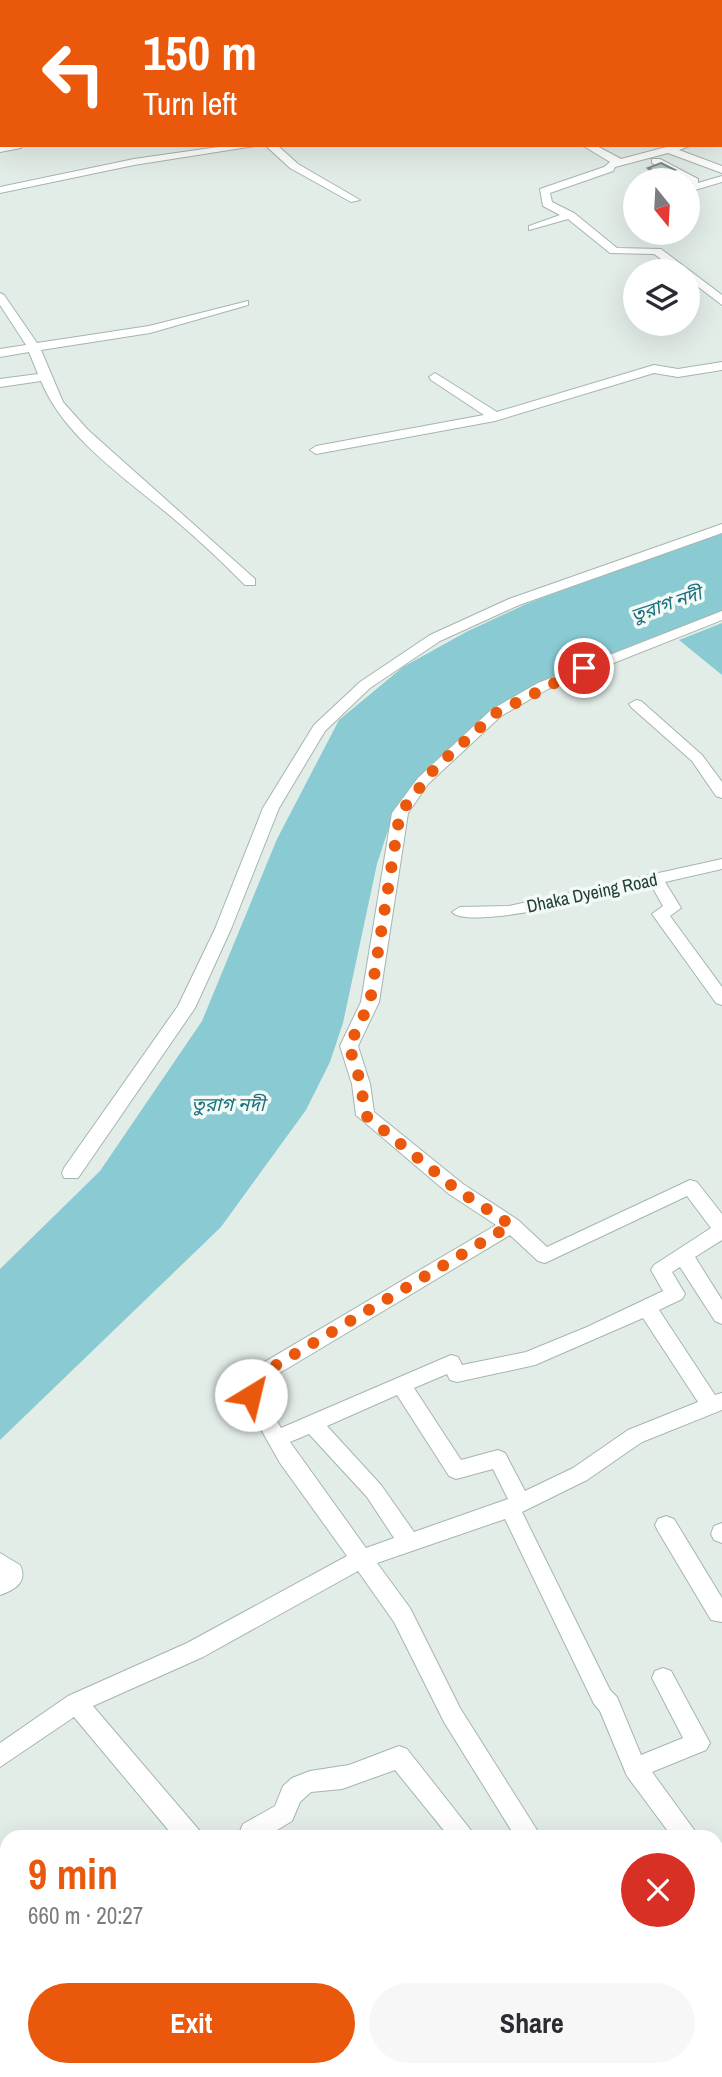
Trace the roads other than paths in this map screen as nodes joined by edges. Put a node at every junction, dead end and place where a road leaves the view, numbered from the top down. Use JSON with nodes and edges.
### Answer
{"nodes":[{"id":1,"x":226,"y":147,"type":"edge"},
{"id":2,"x":272,"y":147,"type":"edge"},
{"id":3,"x":591,"y":147,"type":"edge"},
{"id":4,"x":679,"y":147,"type":"edge"},
{"id":5,"x":196,"y":149,"type":"edge"},
{"id":6,"x":668,"y":150,"type":"junction"},
{"id":7,"x":643,"y":155,"type":"junction"},
{"id":8,"x":620,"y":162,"type":"junction"},
{"id":9,"x":719,"y":167,"type":"edge"},
{"id":10,"x":664,"y":168,"type":"edge"},
{"id":11,"x":722,"y":179,"type":"edge"},
{"id":12,"x":700,"y":183,"type":"edge"},
{"id":13,"x":0,"y":190,"type":"edge"},
{"id":14,"x":355,"y":200,"type":"dead end"},
{"id":15,"x":570,"y":215,"type":"junction"},
{"id":16,"x":533,"y":228,"type":"dead end"},
{"id":17,"x":668,"y":259,"type":"edge"},
{"id":18,"x":700,"y":284,"type":"edge"},
{"id":19,"x":0,"y":297,"type":"edge"},
{"id":20,"x":722,"y":302,"type":"edge"},
{"id":21,"x":244,"y":303,"type":"dead end"},
{"id":22,"x":34,"y":348,"type":"junction"},
{"id":23,"x":0,"y":353,"type":"edge"},
{"id":24,"x":722,"y":366,"type":"edge"},
{"id":25,"x":46,"y":377,"type":"junction"},
{"id":26,"x":435,"y":377,"type":"dead end"},
{"id":27,"x":0,"y":383,"type":"edge"},
{"id":28,"x":495,"y":417,"type":"junction"},
{"id":29,"x":316,"y":450,"type":"dead end"},
{"id":30,"x":722,"y":528,"type":"edge"},
{"id":31,"x":250,"y":582,"type":"dead end"},
{"id":32,"x":722,"y":615,"type":"edge"},
{"id":33,"x":636,"y":704,"type":"dead end"},
{"id":34,"x":722,"y":793,"type":"edge"},
{"id":35,"x":722,"y":864,"type":"edge"},
{"id":36,"x":655,"y":879,"type":"junction"},
{"id":37,"x":460,"y":912,"type":"dead end"},
{"id":38,"x":722,"y":999,"type":"edge"},
{"id":39,"x":71,"y":1173,"type":"dead end"},
{"id":40,"x":511,"y":1225,"type":"junction"},
{"id":41,"x":722,"y":1229,"type":"edge"},
{"id":42,"x":683,"y":1255,"type":"junction"},
{"id":43,"x":648,"y":1309,"type":"junction"},
{"id":44,"x":722,"y":1316,"type":"edge"},
{"id":45,"x":402,"y":1386,"type":"junction"},
{"id":46,"x":718,"y":1405,"type":"edge"},
{"id":47,"x":312,"y":1423,"type":"junction"},
{"id":48,"x":279,"y":1438,"type":"junction"},
{"id":49,"x":515,"y":1505,"type":"junction"},
{"id":50,"x":666,"y":1525,"type":"dead end"},
{"id":51,"x":410,"y":1544,"type":"junction"},
{"id":52,"x":361,"y":1559,"type":"junction"},
{"id":53,"x":0,"y":1562,"type":"edge"},
{"id":54,"x":0,"y":1586,"type":"edge"},
{"id":55,"x":722,"y":1612,"type":"edge"},
{"id":56,"x":663,"y":1678,"type":"dead end"},
{"id":57,"x":76,"y":1703,"type":"junction"},
{"id":58,"x":0,"y":1756,"type":"edge"},
{"id":59,"x":635,"y":1769,"type":"junction"},
{"id":60,"x":184,"y":1830,"type":"edge"},
{"id":61,"x":254,"y":1830,"type":"edge"},
{"id":62,"x":458,"y":1830,"type":"edge"},
{"id":63,"x":525,"y":1830,"type":"edge"},
{"id":64,"x":682,"y":1830,"type":"edge"}],
"edges":[{"from":1,"to":5,"type":"street"},
{"from":2,"to":14,"type":"street"},
{"from":3,"to":8,"type":"street"},
{"from":4,"to":6,"type":"street"},
{"from":5,"to":13,"type":"street"},
{"from":6,"to":7,"type":"street"},
{"from":6,"to":9,"type":"street"},
{"from":7,"to":8,"type":"street"},
{"from":7,"to":10,"type":"street"},
{"from":8,"to":15,"type":"street"},
{"from":11,"to":12,"type":"street"},
{"from":15,"to":16,"type":"street"},
{"from":15,"to":17,"type":"street"},
{"from":18,"to":20,"type":"street"},
{"from":19,"to":22,"type":"street"},
{"from":21,"to":22,"type":"street"},
{"from":22,"to":23,"type":"street"},
{"from":22,"to":25,"type":"street"},
{"from":24,"to":28,"type":"street"},
{"from":25,"to":27,"type":"street"},
{"from":25,"to":31,"type":"street"},
{"from":26,"to":28,"type":"street"},
{"from":28,"to":29,"type":"street"},
{"from":30,"to":39,"type":"street"},
{"from":32,"to":40,"type":"street"},
{"from":33,"to":34,"type":"street"},
{"from":35,"to":36,"type":"street","name":"Dhaka Dyeing Road"},
{"from":36,"to":37,"type":"street","name":"Dhaka Dyeing Road"},
{"from":36,"to":38,"type":"street"},
{"from":40,"to":41,"type":"street"},
{"from":40,"to":48,"type":"street"},
{"from":41,"to":42,"type":"street"},
{"from":42,"to":43,"type":"street"},
{"from":42,"to":44,"type":"street"},
{"from":43,"to":45,"type":"street"},
{"from":43,"to":46,"type":"street"},
{"from":45,"to":47,"type":"street"},
{"from":45,"to":49,"type":"street"},
{"from":46,"to":49,"type":"street"},
{"from":47,"to":48,"type":"street"},
{"from":47,"to":51,"type":"street"},
{"from":48,"to":52,"type":"street"},
{"from":49,"to":51,"type":"street"},
{"from":49,"to":59,"type":"street"},
{"from":50,"to":55,"type":"street"},
{"from":51,"to":52,"type":"street"},
{"from":52,"to":57,"type":"street"},
{"from":52,"to":63,"type":"street"},
{"from":53,"to":54,"type":"street"},
{"from":56,"to":59,"type":"street"},
{"from":57,"to":58,"type":"street"},
{"from":57,"to":60,"type":"street"},
{"from":59,"to":64,"type":"street"},
{"from":61,"to":62,"type":"street"}]}
